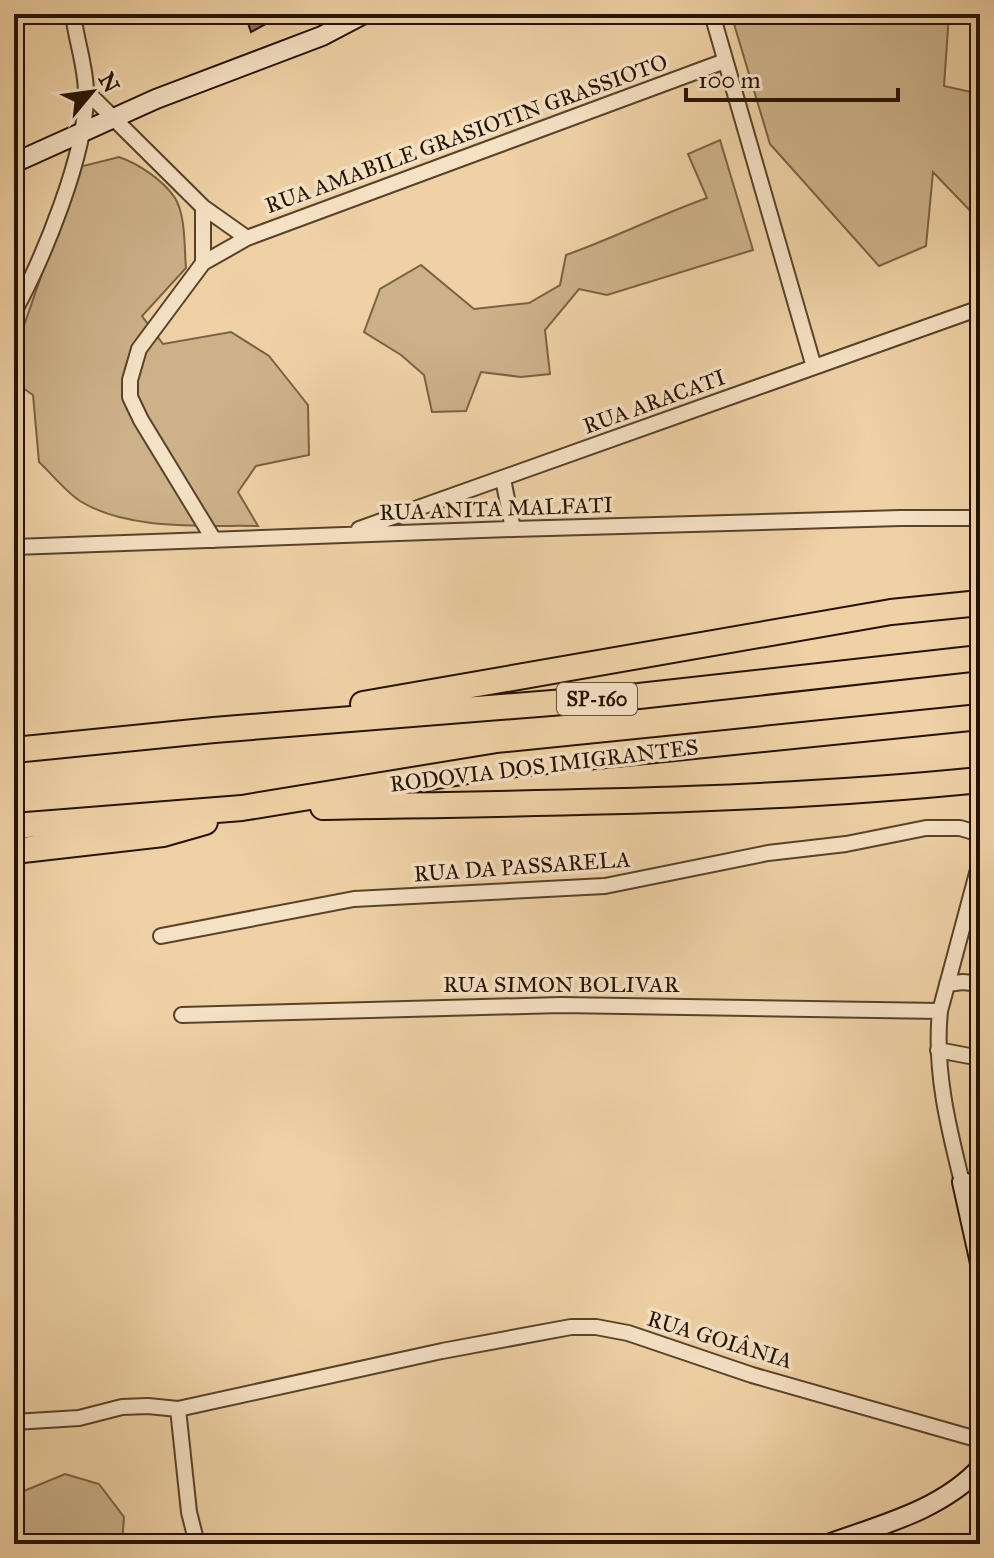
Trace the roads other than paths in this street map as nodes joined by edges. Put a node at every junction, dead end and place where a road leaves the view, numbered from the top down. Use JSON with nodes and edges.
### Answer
{"nodes":[{"id":1,"x":73,"y":14,"type":"edge"},
{"id":2,"x":364,"y":14,"type":"edge"},
{"id":3,"x":712,"y":14,"type":"edge"},
{"id":4,"x":725,"y":61,"type":"junction"},
{"id":5,"x":86,"y":91,"type":"junction"},
{"id":6,"x":114,"y":117,"type":"junction"},
{"id":7,"x":83,"y":131,"type":"junction"},
{"id":8,"x":14,"y":163,"type":"edge"},
{"id":9,"x":203,"y":207,"type":"junction"},
{"id":10,"x":247,"y":238,"type":"junction"},
{"id":11,"x":203,"y":263,"type":"junction"},
{"id":12,"x":980,"y":308,"type":"edge"},
{"id":13,"x":14,"y":312,"type":"edge"},
{"id":14,"x":814,"y":367,"type":"junction"},
{"id":15,"x":503,"y":479,"type":"junction"},
{"id":16,"x":980,"y":518,"type":"edge"},
{"id":17,"x":513,"y":529,"type":"junction"},
{"id":18,"x":343,"y":534,"type":"junction"},
{"id":19,"x":214,"y":540,"type":"junction"},
{"id":20,"x":14,"y":547,"type":"edge"},
{"id":21,"x":980,"y":603,"type":"edge"},
{"id":22,"x":980,"y":658,"type":"edge"},
{"id":23,"x":980,"y":717,"type":"edge"},
{"id":24,"x":214,"y":730,"type":"junction"},
{"id":25,"x":14,"y":750,"type":"edge"},
{"id":26,"x":980,"y":780,"type":"edge"},
{"id":27,"x":242,"y":808,"type":"junction"},
{"id":28,"x":14,"y":826,"type":"edge"},
{"id":29,"x":980,"y":834,"type":"edge"},
{"id":30,"x":14,"y":851,"type":"edge"},
{"id":31,"x":980,"y":862,"type":"edge"},
{"id":32,"x":161,"y":936,"type":"dead end"},
{"id":33,"x":947,"y":984,"type":"junction"},
{"id":34,"x":980,"y":984,"type":"edge"},
{"id":35,"x":940,"y":1011,"type":"junction"},
{"id":36,"x":182,"y":1015,"type":"dead end"},
{"id":37,"x":938,"y":1050,"type":"junction"},
{"id":38,"x":980,"y":1058,"type":"edge"},
{"id":39,"x":971,"y":1185,"type":"edge"},
{"id":40,"x":980,"y":1263,"type":"edge"},
{"id":41,"x":178,"y":1409,"type":"junction"},
{"id":42,"x":14,"y":1422,"type":"edge"},
{"id":43,"x":980,"y":1440,"type":"edge"},
{"id":44,"x":980,"y":1468,"type":"edge"},
{"id":45,"x":197,"y":1544,"type":"edge"},
{"id":46,"x":828,"y":1544,"type":"edge"}],
"edges":[{"from":1,"to":5,"type":"street"},
{"from":2,"to":6,"type":"street"},
{"from":3,"to":4,"type":"street"},
{"from":4,"to":10,"type":"street","name":"RUA AMABILE GRASIOTIN GRASSIOTO"},
{"from":4,"to":14,"type":"street"},
{"from":5,"to":6,"type":"street"},
{"from":5,"to":7,"type":"street"},
{"from":6,"to":7,"type":"street"},
{"from":6,"to":9,"type":"street"},
{"from":7,"to":8,"type":"street"},
{"from":7,"to":13,"type":"street"},
{"from":9,"to":10,"type":"street"},
{"from":9,"to":11,"type":"street"},
{"from":10,"to":11,"type":"street","name":"RUA AMABILE GRASIOTIN GRASSIOTO"},
{"from":11,"to":19,"type":"street"},
{"from":12,"to":14,"type":"street","name":"RUA ARACATI"},
{"from":14,"to":15,"type":"street","name":"RUA ARACATI"},
{"from":15,"to":17,"type":"street"},
{"from":15,"to":18,"type":"street","name":"RUA ARACATI"},
{"from":16,"to":17,"type":"street","name":"RUA ANITA MALFATI"},
{"from":17,"to":18,"type":"street","name":"RUA ANITA MALFATI"},
{"from":18,"to":19,"type":"street","name":"RUA ANITA MALFATI"},
{"from":19,"to":20,"type":"street","name":"RUA ANITA MALFATI"},
{"from":21,"to":24,"type":"highway"},
{"from":22,"to":24,"type":"highway","number":"SP-160"},
{"from":23,"to":27,"type":"highway","name":"RODOVIA DOS IMIGRANTES"},
{"from":24,"to":25,"type":"highway","number":"SP-160"},
{"from":26,"to":27,"type":"highway"},
{"from":27,"to":28,"type":"highway","name":"RODOVIA DOS IMIGRANTES"},
{"from":27,"to":30,"type":"highway"},
{"from":29,"to":32,"type":"street","name":"RUA DA PASSARELA"},
{"from":31,"to":33,"type":"street"},
{"from":33,"to":34,"type":"street"},
{"from":33,"to":35,"type":"street"},
{"from":35,"to":36,"type":"street","name":"RUA SIMON BOLIVAR"},
{"from":35,"to":37,"type":"street"},
{"from":37,"to":38,"type":"street"},
{"from":37,"to":39,"type":"street"},
{"from":39,"to":40,"type":"street"},
{"from":41,"to":42,"type":"street"},
{"from":41,"to":43,"type":"street","name":"RUA GOIÂNIA"},
{"from":41,"to":45,"type":"street"},
{"from":44,"to":46,"type":"street"}]}
